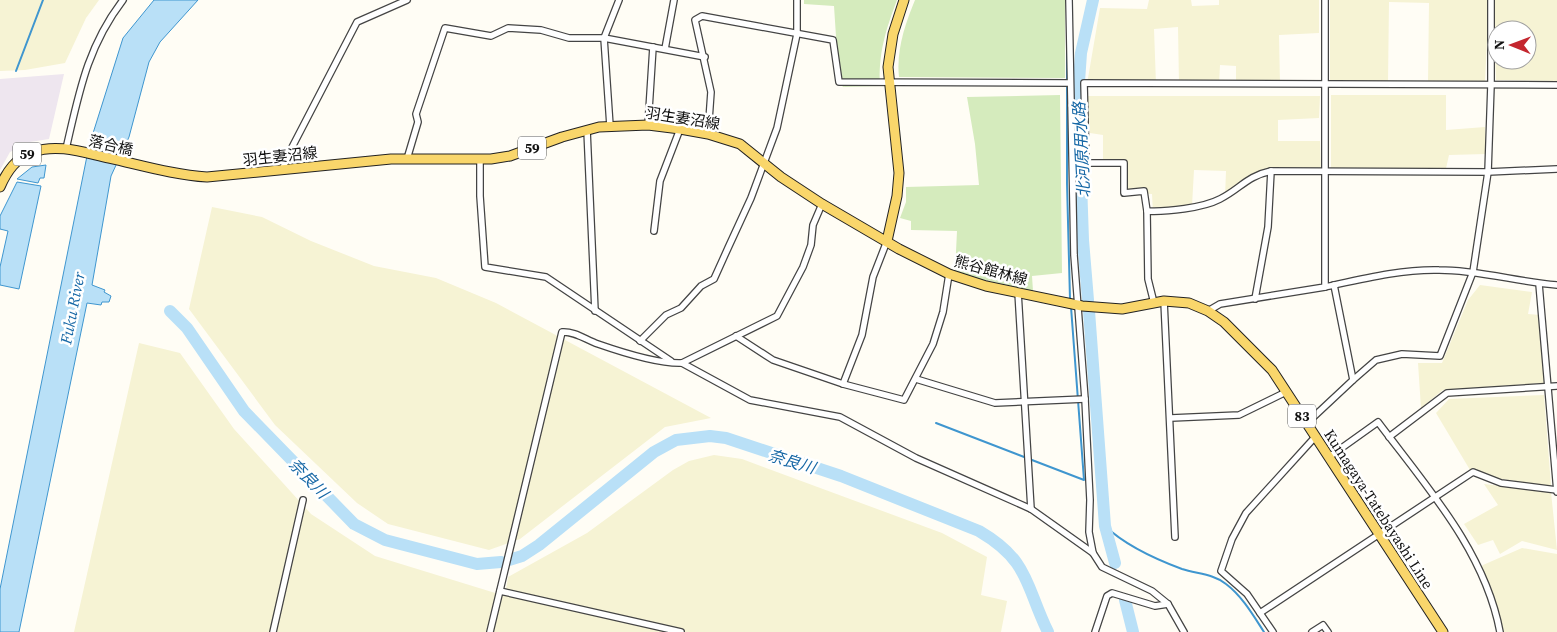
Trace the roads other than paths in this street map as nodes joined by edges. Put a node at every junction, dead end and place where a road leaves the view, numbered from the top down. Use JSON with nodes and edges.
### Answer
{"nodes":[{"id":1,"x":123,"y":0,"type":"edge"},
{"id":2,"x":407,"y":0,"type":"edge"},
{"id":3,"x":619,"y":0,"type":"edge"},
{"id":4,"x":674,"y":0,"type":"edge"},
{"id":5,"x":797,"y":0,"type":"edge"},
{"id":6,"x":904,"y":0,"type":"edge"},
{"id":7,"x":1069,"y":0,"type":"edge"},
{"id":8,"x":1325,"y":0,"type":"edge"},
{"id":9,"x":1492,"y":0,"type":"edge"},
{"id":10,"x":797,"y":34,"type":"junction"},
{"id":11,"x":604,"y":38,"type":"junction"},
{"id":12,"x":653,"y":47,"type":"junction"},
{"id":13,"x":665,"y":49,"type":"junction"},
{"id":14,"x":704,"y":57,"type":"junction"},
{"id":15,"x":1069,"y":82,"type":"junction"},
{"id":16,"x":888,"y":84,"type":"junction"},
{"id":17,"x":1492,"y":85,"type":"junction"},
{"id":18,"x":1557,"y":85,"type":"edge"},
{"id":19,"x":1325,"y":86,"type":"junction"},
{"id":20,"x":648,"y":125,"type":"junction"},
{"id":21,"x":610,"y":126,"type":"junction"},
{"id":22,"x":680,"y":129,"type":"junction"},
{"id":23,"x":587,"y":130,"type":"junction"},
{"id":24,"x":708,"y":134,"type":"junction"},
{"id":25,"x":68,"y":149,"type":"junction"},
{"id":26,"x":407,"y":159,"type":"junction"},
{"id":27,"x":480,"y":160,"type":"junction"},
{"id":28,"x":765,"y":164,"type":"junction"},
{"id":29,"x":145,"y":166,"type":"joint"},
{"id":30,"x":1557,"y":169,"type":"edge"},
{"id":31,"x":282,"y":170,"type":"junction"},
{"id":32,"x":1271,"y":171,"type":"junction"},
{"id":33,"x":1324,"y":172,"type":"junction"},
{"id":34,"x":1488,"y":172,"type":"junction"},
{"id":35,"x":0,"y":187,"type":"edge"},
{"id":36,"x":822,"y":204,"type":"junction"},
{"id":37,"x":1147,"y":211,"type":"junction"},
{"id":38,"x":654,"y":231,"type":"dead end"},
{"id":39,"x":886,"y":241,"type":"junction"},
{"id":40,"x":1473,"y":272,"type":"junction"},
{"id":41,"x":949,"y":274,"type":"junction"},
{"id":42,"x":1539,"y":284,"type":"junction"},
{"id":43,"x":1334,"y":285,"type":"junction"},
{"id":44,"x":1557,"y":285,"type":"edge"},
{"id":45,"x":1325,"y":287,"type":"junction"},
{"id":46,"x":1018,"y":292,"type":"junction"},
{"id":47,"x":1255,"y":299,"type":"junction"},
{"id":48,"x":1164,"y":302,"type":"junction"},
{"id":49,"x":1154,"y":303,"type":"junction"},
{"id":50,"x":1080,"y":306,"type":"junction"},
{"id":51,"x":1094,"y":308,"type":"joint"},
{"id":52,"x":595,"y":311,"type":"junction"},
{"id":53,"x":1208,"y":311,"type":"junction"},
{"id":54,"x":736,"y":336,"type":"junction"},
{"id":55,"x":640,"y":341,"type":"junction"},
{"id":56,"x":682,"y":363,"type":"junction"},
{"id":57,"x":674,"y":364,"type":"junction"},
{"id":58,"x":916,"y":379,"type":"junction"},
{"id":59,"x":1353,"y":380,"type":"junction"},
{"id":60,"x":844,"y":384,"type":"junction"},
{"id":61,"x":1557,"y":386,"type":"edge"},
{"id":62,"x":1548,"y":387,"type":"junction"},
{"id":63,"x":1286,"y":392,"type":"junction"},
{"id":64,"x":1085,"y":399,"type":"junction"},
{"id":65,"x":1025,"y":402,"type":"junction"},
{"id":66,"x":1171,"y":418,"type":"junction"},
{"id":67,"x":1307,"y":422,"type":"junction"},
{"id":68,"x":1316,"y":436,"type":"junction"},
{"id":69,"x":1389,"y":437,"type":"junction"},
{"id":70,"x":1329,"y":457,"type":"junction"},
{"id":71,"x":1557,"y":491,"type":"edge"},
{"id":72,"x":1436,"y":496,"type":"junction"},
{"id":73,"x":303,"y":500,"type":"dead end"},
{"id":74,"x":1031,"y":509,"type":"junction"},
{"id":75,"x":1380,"y":534,"type":"junction"},
{"id":76,"x":1175,"y":537,"type":"dead end"},
{"id":77,"x":1093,"y":553,"type":"junction"},
{"id":78,"x":500,"y":591,"type":"junction"},
{"id":79,"x":1168,"y":604,"type":"junction"},
{"id":80,"x":1260,"y":613,"type":"junction"},
{"id":81,"x":273,"y":632,"type":"edge"},
{"id":82,"x":490,"y":632,"type":"edge"},
{"id":83,"x":681,"y":632,"type":"edge"},
{"id":84,"x":1095,"y":632,"type":"edge"},
{"id":85,"x":1184,"y":632,"type":"edge"},
{"id":86,"x":1273,"y":632,"type":"edge"},
{"id":87,"x":1312,"y":632,"type":"edge"},
{"id":88,"x":1328,"y":632,"type":"edge"},
{"id":89,"x":1443,"y":632,"type":"edge"},
{"id":90,"x":1500,"y":632,"type":"edge"}],
"edges":[{"from":1,"to":25,"type":"street"},
{"from":2,"to":31,"type":"street"},
{"from":3,"to":11,"type":"street"},
{"from":4,"to":13,"type":"street"},
{"from":5,"to":10,"type":"street"},
{"from":6,"to":16,"type":"main road"},
{"from":7,"to":15,"type":"street"},
{"from":8,"to":19,"type":"street"},
{"from":9,"to":17,"type":"street"},
{"from":10,"to":14,"type":"street"},
{"from":10,"to":16,"type":"street"},
{"from":10,"to":28,"type":"street"},
{"from":11,"to":12,"type":"street"},
{"from":11,"to":21,"type":"street"},
{"from":11,"to":26,"type":"street"},
{"from":12,"to":13,"type":"street"},
{"from":12,"to":20,"type":"street"},
{"from":13,"to":14,"type":"street"},
{"from":14,"to":24,"type":"street"},
{"from":15,"to":16,"type":"street"},
{"from":15,"to":50,"type":"street"},
{"from":16,"to":39,"type":"main road"},
{"from":17,"to":18,"type":"street"},
{"from":17,"to":19,"type":"street"},
{"from":17,"to":34,"type":"street"},
{"from":19,"to":33,"type":"street"},
{"from":19,"to":37,"type":"street"},
{"from":20,"to":21,"type":"main road","name":"羽生妻沼線","number":"59"},
{"from":20,"to":22,"type":"main road","name":"羽生妻沼線","number":"59"},
{"from":21,"to":23,"type":"main road","name":"羽生妻沼線","number":"59"},
{"from":22,"to":24,"type":"main road","name":"羽生妻沼線","number":"59"},
{"from":22,"to":38,"type":"street"},
{"from":23,"to":27,"type":"main road","name":"羽生妻沼線","number":"59"},
{"from":23,"to":52,"type":"street"},
{"from":24,"to":28,"type":"main road","name":"羽生妻沼線","number":"59"},
{"from":25,"to":29,"type":"main road","name":"落合橋","number":"59"},
{"from":25,"to":35,"type":"main road","number":"59"},
{"from":26,"to":27,"type":"main road","name":"羽生妻沼線","number":"59"},
{"from":26,"to":31,"type":"main road","name":"羽生妻沼線","number":"59"},
{"from":27,"to":52,"type":"street"},
{"from":28,"to":36,"type":"main road","name":"羽生妻沼線","number":"59"},
{"from":28,"to":55,"type":"street"},
{"from":29,"to":31,"type":"main road","name":"羽生妻沼線","number":"59"},
{"from":30,"to":34,"type":"street"},
{"from":32,"to":33,"type":"street"},
{"from":32,"to":37,"type":"street"},
{"from":32,"to":47,"type":"street"},
{"from":33,"to":34,"type":"street"},
{"from":33,"to":45,"type":"street"},
{"from":34,"to":40,"type":"street"},
{"from":36,"to":39,"type":"main road","name":"羽生妻沼線","number":"59"},
{"from":36,"to":54,"type":"street"},
{"from":37,"to":49,"type":"street"},
{"from":39,"to":41,"type":"main road","name":"熊谷館林線","number":"83"},
{"from":39,"to":60,"type":"street"},
{"from":40,"to":42,"type":"street"},
{"from":40,"to":43,"type":"street"},
{"from":40,"to":59,"type":"street"},
{"from":41,"to":46,"type":"main road","name":"熊谷館林線","number":"83"},
{"from":41,"to":58,"type":"street"},
{"from":42,"to":44,"type":"street"},
{"from":42,"to":62,"type":"street"},
{"from":43,"to":45,"type":"street"},
{"from":43,"to":59,"type":"street"},
{"from":45,"to":47,"type":"street"},
{"from":46,"to":50,"type":"main road","name":"熊谷館林線","number":"83"},
{"from":46,"to":65,"type":"street"},
{"from":47,"to":53,"type":"street"},
{"from":48,"to":49,"type":"main road","name":"Kumagaya-Tatebayashi Line","number":"83"},
{"from":48,"to":53,"type":"main road","name":"Kumagaya-Tatebayashi Line","number":"83"},
{"from":48,"to":66,"type":"street"},
{"from":49,"to":51,"type":"main road","name":"Kumagaya-Tatebayashi Line","number":"83"},
{"from":50,"to":51,"type":"main road","name":"熊谷館林線","number":"83"},
{"from":50,"to":64,"type":"street"},
{"from":52,"to":55,"type":"street"},
{"from":53,"to":63,"type":"main road","name":"Kumagaya-Tatebayashi Line","number":"83"},
{"from":54,"to":56,"type":"street"},
{"from":54,"to":60,"type":"street"},
{"from":55,"to":57,"type":"street"},
{"from":56,"to":57,"type":"street"},
{"from":56,"to":74,"type":"street"},
{"from":57,"to":78,"type":"street"},
{"from":58,"to":60,"type":"street"},
{"from":58,"to":65,"type":"street"},
{"from":59,"to":67,"type":"street"},
{"from":61,"to":62,"type":"street"},
{"from":62,"to":69,"type":"street"},
{"from":62,"to":71,"type":"street"},
{"from":63,"to":66,"type":"street"},
{"from":63,"to":67,"type":"main road","name":"Kumagaya-Tatebayashi Line","number":"83"},
{"from":64,"to":65,"type":"street"},
{"from":64,"to":77,"type":"street"},
{"from":65,"to":74,"type":"street"},
{"from":66,"to":76,"type":"street"},
{"from":67,"to":68,"type":"main road","name":"Kumagaya-Tatebayashi Line","number":"83"},
{"from":68,"to":70,"type":"main road","name":"Kumagaya-Tatebayashi Line","number":"83"},
{"from":68,"to":80,"type":"street"},
{"from":69,"to":70,"type":"street"},
{"from":69,"to":72,"type":"street"},
{"from":70,"to":75,"type":"main road","name":"Kumagaya-Tatebayashi Line","number":"83"},
{"from":71,"to":72,"type":"street"},
{"from":72,"to":75,"type":"street"},
{"from":72,"to":90,"type":"street"},
{"from":73,"to":81,"type":"street"},
{"from":74,"to":77,"type":"street"},
{"from":75,"to":80,"type":"street"},
{"from":75,"to":89,"type":"main road","name":"Kumagaya-Tatebayashi Line","number":"83"},
{"from":77,"to":79,"type":"street"},
{"from":78,"to":82,"type":"street"},
{"from":78,"to":83,"type":"street"},
{"from":79,"to":84,"type":"street"},
{"from":79,"to":85,"type":"street"},
{"from":80,"to":86,"type":"street"},
{"from":87,"to":88,"type":"street"}]}
